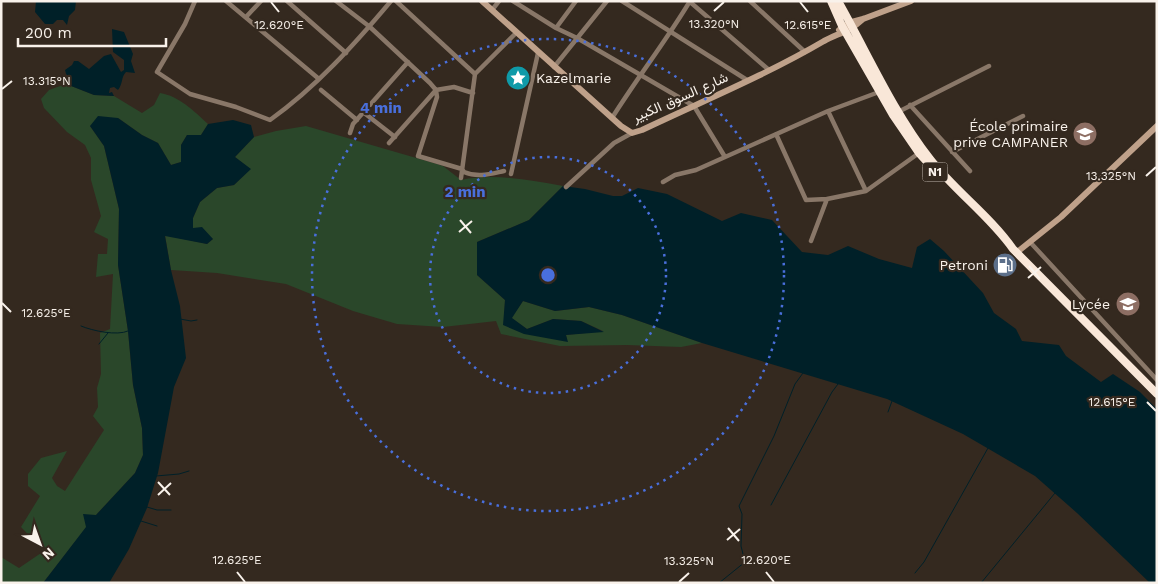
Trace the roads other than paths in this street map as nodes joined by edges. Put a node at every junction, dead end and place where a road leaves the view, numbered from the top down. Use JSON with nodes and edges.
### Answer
{"nodes":[{"id":1,"x":226,"y":1,"type":"edge"},
{"id":2,"x":261,"y":1,"type":"edge"},
{"id":3,"x":287,"y":1,"type":"edge"},
{"id":4,"x":336,"y":1,"type":"edge"},
{"id":5,"x":391,"y":1,"type":"edge"},
{"id":6,"x":396,"y":1,"type":"edge"},
{"id":7,"x":482,"y":1,"type":"edge"},
{"id":8,"x":499,"y":1,"type":"edge"},
{"id":9,"x":513,"y":1,"type":"edge"},
{"id":10,"x":576,"y":1,"type":"edge"},
{"id":11,"x":607,"y":1,"type":"edge"},
{"id":12,"x":622,"y":1,"type":"edge"},
{"id":13,"x":690,"y":1,"type":"edge"},
{"id":14,"x":750,"y":1,"type":"edge"},
{"id":15,"x":831,"y":1,"type":"edge"},
{"id":16,"x":838,"y":1,"type":"edge"},
{"id":17,"x":911,"y":1,"type":"edge"},
{"id":18,"x":192,"y":2,"type":"edge"},
{"id":19,"x":492,"y":10,"type":"junction"},
{"id":20,"x":246,"y":17,"type":"junction"},
{"id":21,"x":370,"y":27,"type":"junction"},
{"id":22,"x":848,"y":27,"type":"junction"},
{"id":23,"x":556,"y":28,"type":"junction"},
{"id":24,"x":516,"y":33,"type":"junction"},
{"id":25,"x":671,"y":33,"type":"junction"},
{"id":26,"x":577,"y":38,"type":"junction"},
{"id":27,"x":805,"y":52,"type":"junction"},
{"id":28,"x":346,"y":53,"type":"junction"},
{"id":29,"x":538,"y":53,"type":"junction"},
{"id":30,"x":408,"y":62,"type":"junction"},
{"id":31,"x":989,"y":66,"type":"dead end"},
{"id":32,"x":554,"y":67,"type":"junction"},
{"id":33,"x":769,"y":70,"type":"junction"},
{"id":34,"x":475,"y":74,"type":"junction"},
{"id":35,"x":639,"y":75,"type":"junction"},
{"id":36,"x":319,"y":79,"type":"junction"},
{"id":37,"x":748,"y":80,"type":"junction"},
{"id":38,"x":321,"y":90,"type":"dead end"},
{"id":39,"x":436,"y":90,"type":"junction"},
{"id":40,"x":879,"y":92,"type":"junction"},
{"id":41,"x":473,"y":93,"type":"junction"},
{"id":42,"x":910,"y":105,"type":"junction"},
{"id":43,"x":694,"y":106,"type":"junction"},
{"id":44,"x":828,"y":111,"type":"junction"},
{"id":45,"x":364,"y":112,"type":"junction"},
{"id":46,"x":898,"y":112,"type":"junction"},
{"id":47,"x":1023,"y":116,"type":"dead end"},
{"id":48,"x":612,"y":118,"type":"junction"},
{"id":49,"x":356,"y":120,"type":"junction"},
{"id":50,"x":1157,"y":126,"type":"edge"},
{"id":51,"x":350,"y":132,"type":"dead end"},
{"id":52,"x":632,"y":133,"type":"junction"},
{"id":53,"x":776,"y":134,"type":"junction"},
{"id":54,"x":395,"y":137,"type":"junction"},
{"id":55,"x":389,"y":143,"type":"dead end"},
{"id":56,"x":952,"y":152,"type":"junction"},
{"id":57,"x":919,"y":153,"type":"junction"},
{"id":58,"x":725,"y":157,"type":"junction"},
{"id":59,"x":462,"y":168,"type":"junction"},
{"id":60,"x":970,"y":170,"type":"dead end"},
{"id":61,"x":504,"y":171,"type":"dead end"},
{"id":62,"x":511,"y":174,"type":"dead end"},
{"id":63,"x":461,"y":178,"type":"dead end"},
{"id":64,"x":663,"y":182,"type":"dead end"},
{"id":65,"x":566,"y":186,"type":"dead end"},
{"id":66,"x":866,"y":191,"type":"junction"},
{"id":67,"x":827,"y":199,"type":"junction"},
{"id":68,"x":811,"y":241,"type":"dead end"},
{"id":69,"x":1030,"y":242,"type":"junction"},
{"id":70,"x":1014,"y":251,"type":"junction"},
{"id":71,"x":1157,"y":380,"type":"edge"},
{"id":72,"x":1157,"y":394,"type":"edge"}],
"edges":[{"from":1,"to":20,"type":"street"},
{"from":2,"to":20,"type":"street"},
{"from":3,"to":28,"type":"street"},
{"from":4,"to":21,"type":"street"},
{"from":5,"to":21,"type":"street"},
{"from":6,"to":34,"type":"street"},
{"from":7,"to":19,"type":"street","name":"شارع السوق الكبير"},
{"from":8,"to":19,"type":"street"},
{"from":9,"to":23,"type":"street"},
{"from":10,"to":23,"type":"street"},
{"from":11,"to":26,"type":"street"},
{"from":12,"to":25,"type":"street"},
{"from":13,"to":25,"type":"street"},
{"from":13,"to":33,"type":"street"},
{"from":14,"to":27,"type":"street"},
{"from":15,"to":22,"type":"highway","number":"N1"},
{"from":16,"to":22,"type":"highway","number":"N1"},
{"from":17,"to":22,"type":"street","name":"شارع السوق الكبير"},
{"from":18,"to":36,"type":"street"},
{"from":19,"to":24,"type":"street","name":"شارع السوق الكبير"},
{"from":20,"to":36,"type":"street"},
{"from":21,"to":28,"type":"street"},
{"from":21,"to":30,"type":"street"},
{"from":22,"to":27,"type":"street","name":"شارع السوق الكبير"},
{"from":22,"to":40,"type":"highway","number":"N1"},
{"from":22,"to":46,"type":"highway","number":"N1"},
{"from":23,"to":26,"type":"street"},
{"from":24,"to":29,"type":"street","name":"شارع السوق الكبير"},
{"from":24,"to":34,"type":"street"},
{"from":25,"to":35,"type":"street"},
{"from":25,"to":37,"type":"street"},
{"from":26,"to":32,"type":"street"},
{"from":26,"to":35,"type":"street"},
{"from":27,"to":33,"type":"street","name":"شارع السوق الكبير"},
{"from":28,"to":36,"type":"street"},
{"from":29,"to":32,"type":"street","name":"شارع السوق الكبير"},
{"from":29,"to":62,"type":"street"},
{"from":30,"to":39,"type":"street"},
{"from":30,"to":45,"type":"street"},
{"from":31,"to":42,"type":"street"},
{"from":32,"to":48,"type":"street","name":"شارع السوق الكبير"},
{"from":33,"to":37,"type":"street","name":"شارع السوق الكبير"},
{"from":34,"to":41,"type":"street"},
{"from":35,"to":43,"type":"street"},
{"from":35,"to":48,"type":"street"},
{"from":37,"to":43,"type":"street","name":"شارع السوق الكبير"},
{"from":38,"to":49,"type":"street"},
{"from":39,"to":41,"type":"street"},
{"from":39,"to":54,"type":"street"},
{"from":39,"to":59,"type":"street"},
{"from":40,"to":44,"type":"street"},
{"from":40,"to":57,"type":"highway","number":"N1"},
{"from":41,"to":59,"type":"street"},
{"from":42,"to":46,"type":"street"},
{"from":42,"to":56,"type":"street"},
{"from":43,"to":52,"type":"street","name":"شارع السوق الكبير"},
{"from":43,"to":58,"type":"street"},
{"from":44,"to":53,"type":"street"},
{"from":44,"to":66,"type":"street"},
{"from":45,"to":49,"type":"street"},
{"from":45,"to":54,"type":"street"},
{"from":46,"to":70,"type":"highway","number":"N1"},
{"from":47,"to":56,"type":"street"},
{"from":48,"to":52,"type":"street","name":"شارع السوق الكبير"},
{"from":49,"to":51,"type":"street"},
{"from":50,"to":69,"type":"street"},
{"from":52,"to":65,"type":"street"},
{"from":53,"to":58,"type":"street"},
{"from":53,"to":67,"type":"street"},
{"from":54,"to":55,"type":"street"},
{"from":56,"to":60,"type":"street"},
{"from":57,"to":66,"type":"street"},
{"from":57,"to":70,"type":"highway","number":"N1"},
{"from":58,"to":64,"type":"street"},
{"from":59,"to":61,"type":"street"},
{"from":59,"to":63,"type":"street"},
{"from":66,"to":67,"type":"street"},
{"from":67,"to":68,"type":"street"},
{"from":69,"to":70,"type":"street"},
{"from":69,"to":71,"type":"street"},
{"from":70,"to":72,"type":"highway","number":"N1"}]}
